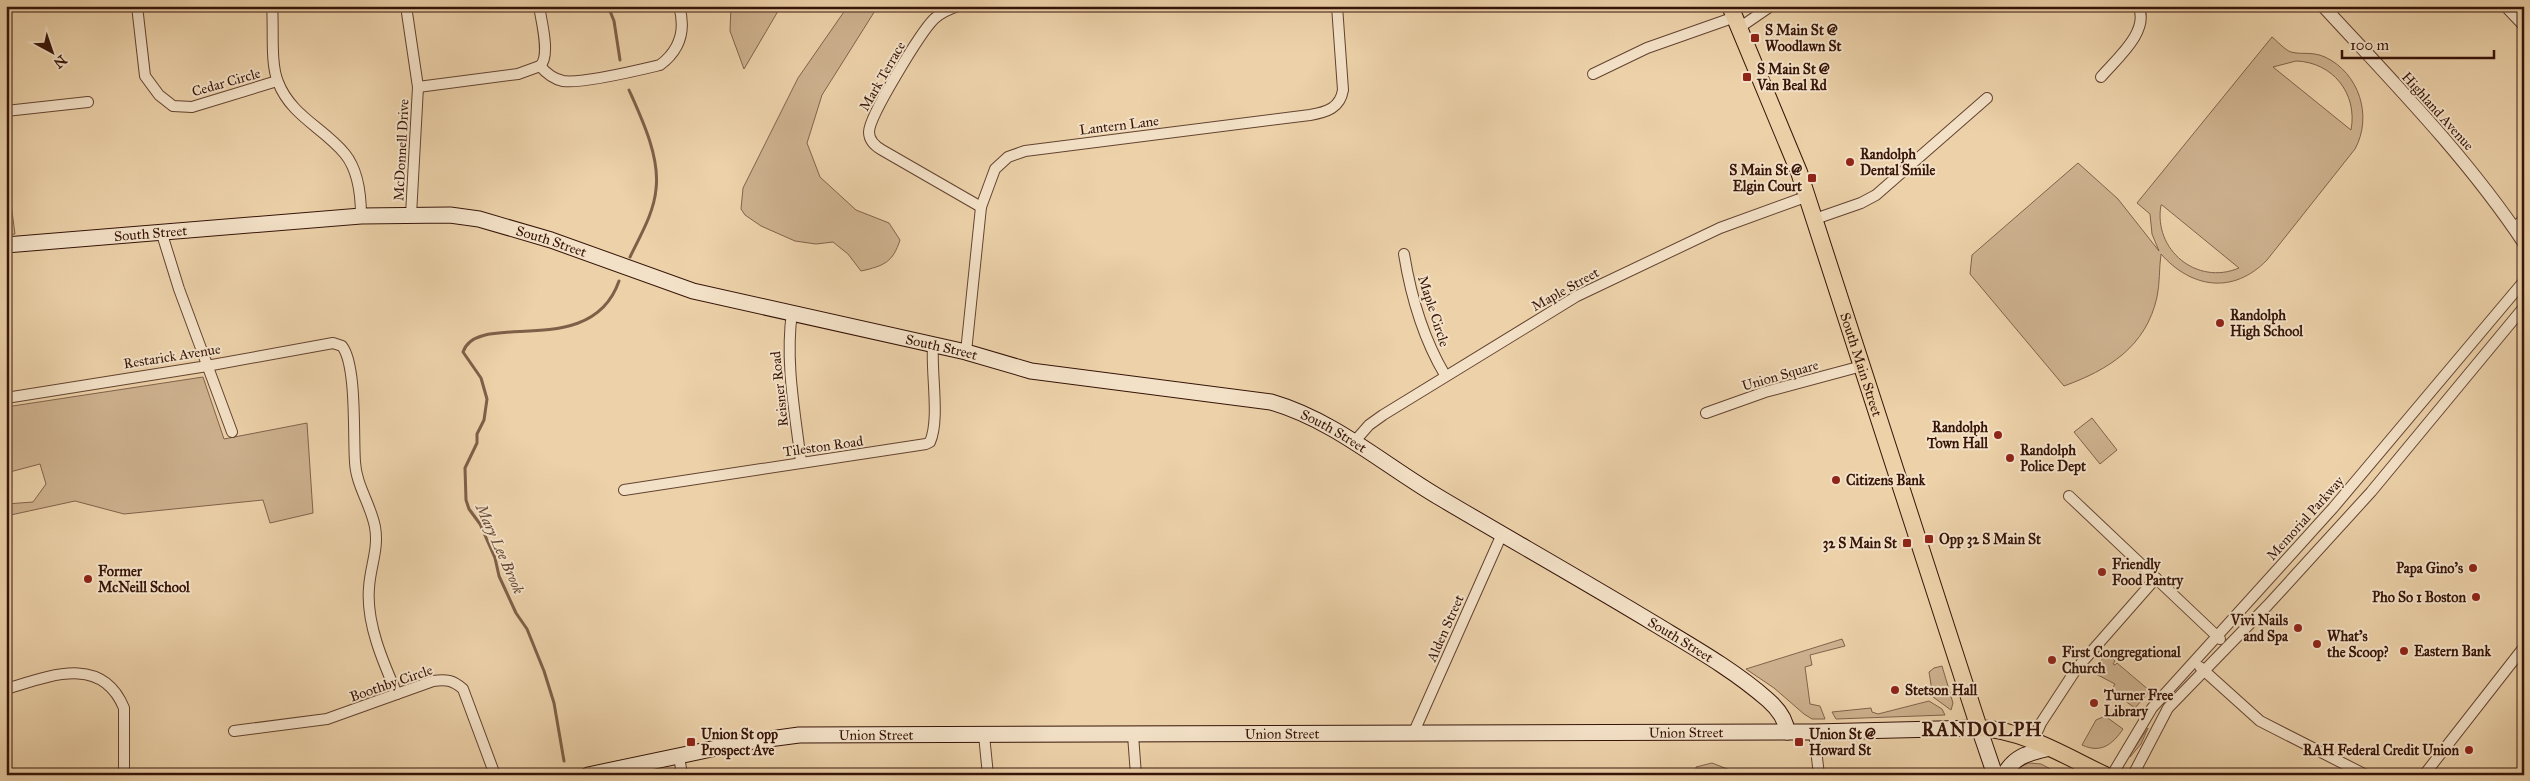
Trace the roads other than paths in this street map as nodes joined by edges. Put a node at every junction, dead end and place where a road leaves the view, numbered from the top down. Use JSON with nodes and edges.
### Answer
{"nodes":[{"id":1,"x":137,"y":6,"type":"edge"},
{"id":2,"x":272,"y":6,"type":"edge"},
{"id":3,"x":406,"y":6,"type":"edge"},
{"id":4,"x":539,"y":6,"type":"edge"},
{"id":5,"x":679,"y":6,"type":"edge"},
{"id":6,"x":958,"y":6,"type":"edge"},
{"id":7,"x":1337,"y":6,"type":"edge"},
{"id":8,"x":1772,"y":6,"type":"edge"},
{"id":9,"x":2138,"y":6,"type":"edge"},
{"id":10,"x":2323,"y":6,"type":"edge"},
{"id":11,"x":2504,"y":6,"type":"edge"},
{"id":12,"x":1735,"y":17,"type":"edge"},
{"id":13,"x":2524,"y":26,"type":"edge"},
{"id":14,"x":540,"y":66,"type":"junction"},
{"id":15,"x":1593,"y":74,"type":"dead end"},
{"id":16,"x":2101,"y":77,"type":"dead end"},
{"id":17,"x":278,"y":82,"type":"junction"},
{"id":18,"x":418,"y":87,"type":"junction"},
{"id":19,"x":1986,"y":98,"type":"dead end"},
{"id":20,"x":88,"y":102,"type":"dead end"},
{"id":21,"x":6,"y":111,"type":"edge"},
{"id":22,"x":1808,"y":196,"type":"junction"},
{"id":23,"x":981,"y":207,"type":"junction"},
{"id":24,"x":411,"y":215,"type":"junction"},
{"id":25,"x":361,"y":216,"type":"junction"},
{"id":26,"x":1815,"y":219,"type":"junction"},
{"id":27,"x":2524,"y":219,"type":"edge"},
{"id":28,"x":2514,"y":228,"type":"junction"},
{"id":29,"x":161,"y":231,"type":"junction"},
{"id":30,"x":2524,"y":243,"type":"edge"},
{"id":31,"x":6,"y":245,"type":"edge"},
{"id":32,"x":1404,"y":254,"type":"dead end"},
{"id":33,"x":2524,"y":280,"type":"edge"},
{"id":34,"x":2524,"y":307,"type":"edge"},
{"id":35,"x":792,"y":312,"type":"junction"},
{"id":36,"x":933,"y":346,"type":"junction"},
{"id":37,"x":966,"y":352,"type":"junction"},
{"id":38,"x":207,"y":366,"type":"junction"},
{"id":39,"x":1862,"y":366,"type":"junction"},
{"id":40,"x":1445,"y":375,"type":"junction"},
{"id":41,"x":6,"y":398,"type":"edge"},
{"id":42,"x":1706,"y":413,"type":"dead end"},
{"id":43,"x":232,"y":432,"type":"dead end"},
{"id":44,"x":1354,"y":441,"type":"junction"},
{"id":45,"x":801,"y":462,"type":"junction"},
{"id":46,"x":624,"y":490,"type":"dead end"},
{"id":47,"x":2069,"y":496,"type":"dead end"},
{"id":48,"x":1502,"y":534,"type":"junction"},
{"id":49,"x":2156,"y":578,"type":"junction"},
{"id":50,"x":2217,"y":636,"type":"junction"},
{"id":51,"x":2228,"y":646,"type":"junction"},
{"id":52,"x":2524,"y":648,"type":"edge"},
{"id":53,"x":2194,"y":662,"type":"junction"},
{"id":54,"x":2204,"y":671,"type":"junction"},
{"id":55,"x":6,"y":689,"type":"edge"},
{"id":56,"x":397,"y":694,"type":"junction"},
{"id":57,"x":1980,"y":728,"type":"junction"},
{"id":58,"x":234,"y":731,"type":"dead end"},
{"id":59,"x":1787,"y":732,"type":"junction"},
{"id":60,"x":1814,"y":732,"type":"junction"},
{"id":61,"x":1133,"y":734,"type":"junction"},
{"id":62,"x":1413,"y":734,"type":"junction"},
{"id":63,"x":984,"y":735,"type":"junction"},
{"id":64,"x":2033,"y":741,"type":"junction"},
{"id":65,"x":2050,"y":748,"type":"junction"},
{"id":66,"x":679,"y":756,"type":"junction"},
{"id":67,"x":124,"y":775,"type":"edge"},
{"id":68,"x":495,"y":775,"type":"edge"},
{"id":69,"x":588,"y":775,"type":"edge"},
{"id":70,"x":682,"y":775,"type":"edge"},
{"id":71,"x":988,"y":775,"type":"edge"},
{"id":72,"x":1136,"y":775,"type":"edge"},
{"id":73,"x":1818,"y":775,"type":"edge"},
{"id":74,"x":1995,"y":775,"type":"edge"},
{"id":75,"x":2004,"y":775,"type":"edge"},
{"id":76,"x":2105,"y":775,"type":"edge"},
{"id":77,"x":2112,"y":775,"type":"edge"},
{"id":78,"x":2133,"y":775,"type":"edge"},
{"id":79,"x":2366,"y":775,"type":"edge"},
{"id":80,"x":2424,"y":775,"type":"edge"}],
"edges":[{"from":1,"to":17,"type":"street","name":"Cedar Circle"},
{"from":2,"to":17,"type":"street","name":"Cedar Circle"},
{"from":3,"to":18,"type":"street","name":"McDonnell Drive"},
{"from":4,"to":14,"type":"street"},
{"from":5,"to":14,"type":"street"},
{"from":6,"to":23,"type":"street","name":"Mark Terrace"},
{"from":7,"to":23,"type":"street","name":"Lantern Lane"},
{"from":8,"to":12,"type":"street"},
{"from":9,"to":16,"type":"street"},
{"from":10,"to":28,"type":"street","name":"Highland Avenue"},
{"from":11,"to":13,"type":"street"},
{"from":12,"to":15,"type":"street"},
{"from":12,"to":22,"type":"main road","name":"South Main Street"},
{"from":14,"to":18,"type":"street","name":"McDonnell Drive"},
{"from":17,"to":25,"type":"street","name":"Cedar Circle"},
{"from":18,"to":24,"type":"street","name":"McDonnell Drive"},
{"from":19,"to":26,"type":"street"},
{"from":20,"to":21,"type":"street"},
{"from":22,"to":26,"type":"main road","name":"South Main Street"},
{"from":22,"to":40,"type":"street","name":"Maple Street"},
{"from":23,"to":37,"type":"street","name":"Lantern Lane"},
{"from":24,"to":25,"type":"main road","name":"South Street"},
{"from":24,"to":35,"type":"main road","name":"South Street"},
{"from":25,"to":29,"type":"main road","name":"South Street"},
{"from":26,"to":39,"type":"main road","name":"South Main Street"},
{"from":27,"to":28,"type":"street"},
{"from":28,"to":30,"type":"street","name":"Highland Avenue"},
{"from":29,"to":31,"type":"main road","name":"South Street"},
{"from":29,"to":38,"type":"street"},
{"from":32,"to":40,"type":"street","name":"Maple Circle"},
{"from":33,"to":50,"type":"street","name":"Memorial Parkway"},
{"from":34,"to":51,"type":"street"},
{"from":35,"to":36,"type":"main road","name":"South Street"},
{"from":35,"to":45,"type":"street","name":"Reisner Road"},
{"from":36,"to":37,"type":"main road","name":"South Street"},
{"from":36,"to":45,"type":"street","name":"Tileston Road"},
{"from":37,"to":44,"type":"main road","name":"South Street"},
{"from":38,"to":41,"type":"street","name":"Restarick Avenue"},
{"from":38,"to":43,"type":"street"},
{"from":38,"to":56,"type":"street","name":"Restarick Avenue"},
{"from":39,"to":42,"type":"street","name":"Union Square"},
{"from":39,"to":57,"type":"main road","name":"South Main Street"},
{"from":40,"to":44,"type":"street","name":"Maple Street"},
{"from":44,"to":48,"type":"main road","name":"South Street"},
{"from":45,"to":46,"type":"street","name":"Tileston Road"},
{"from":47,"to":49,"type":"street"},
{"from":48,"to":59,"type":"main road","name":"South Street"},
{"from":48,"to":62,"type":"street","name":"Alden Street"},
{"from":49,"to":50,"type":"street"},
{"from":49,"to":64,"type":"street"},
{"from":50,"to":51,"type":"street"},
{"from":50,"to":53,"type":"street","name":"Memorial Parkway"},
{"from":51,"to":54,"type":"street"},
{"from":52,"to":80,"type":"street"},
{"from":53,"to":54,"type":"street"},
{"from":53,"to":77,"type":"street","name":"Memorial Parkway"},
{"from":54,"to":78,"type":"street"},
{"from":54,"to":79,"type":"street"},
{"from":55,"to":67,"type":"street"},
{"from":56,"to":58,"type":"street","name":"Boothby Circle"},
{"from":56,"to":68,"type":"street","name":"Boothby Circle"},
{"from":57,"to":60,"type":"main road","name":"Union Street"},
{"from":57,"to":64,"type":"main road"},
{"from":57,"to":74,"type":"main road"},
{"from":59,"to":60,"type":"main road","name":"Union Street"},
{"from":59,"to":62,"type":"main road","name":"Union Street"},
{"from":60,"to":73,"type":"street"},
{"from":61,"to":62,"type":"main road","name":"Union Street"},
{"from":61,"to":63,"type":"main road","name":"Union Street"},
{"from":61,"to":72,"type":"street"},
{"from":63,"to":66,"type":"main road","name":"Union Street"},
{"from":63,"to":71,"type":"street"},
{"from":64,"to":65,"type":"main road"},
{"from":65,"to":75,"type":"main road"},
{"from":65,"to":76,"type":"main road"},
{"from":66,"to":69,"type":"main road","name":"Union Street"},
{"from":66,"to":70,"type":"street"}]}
